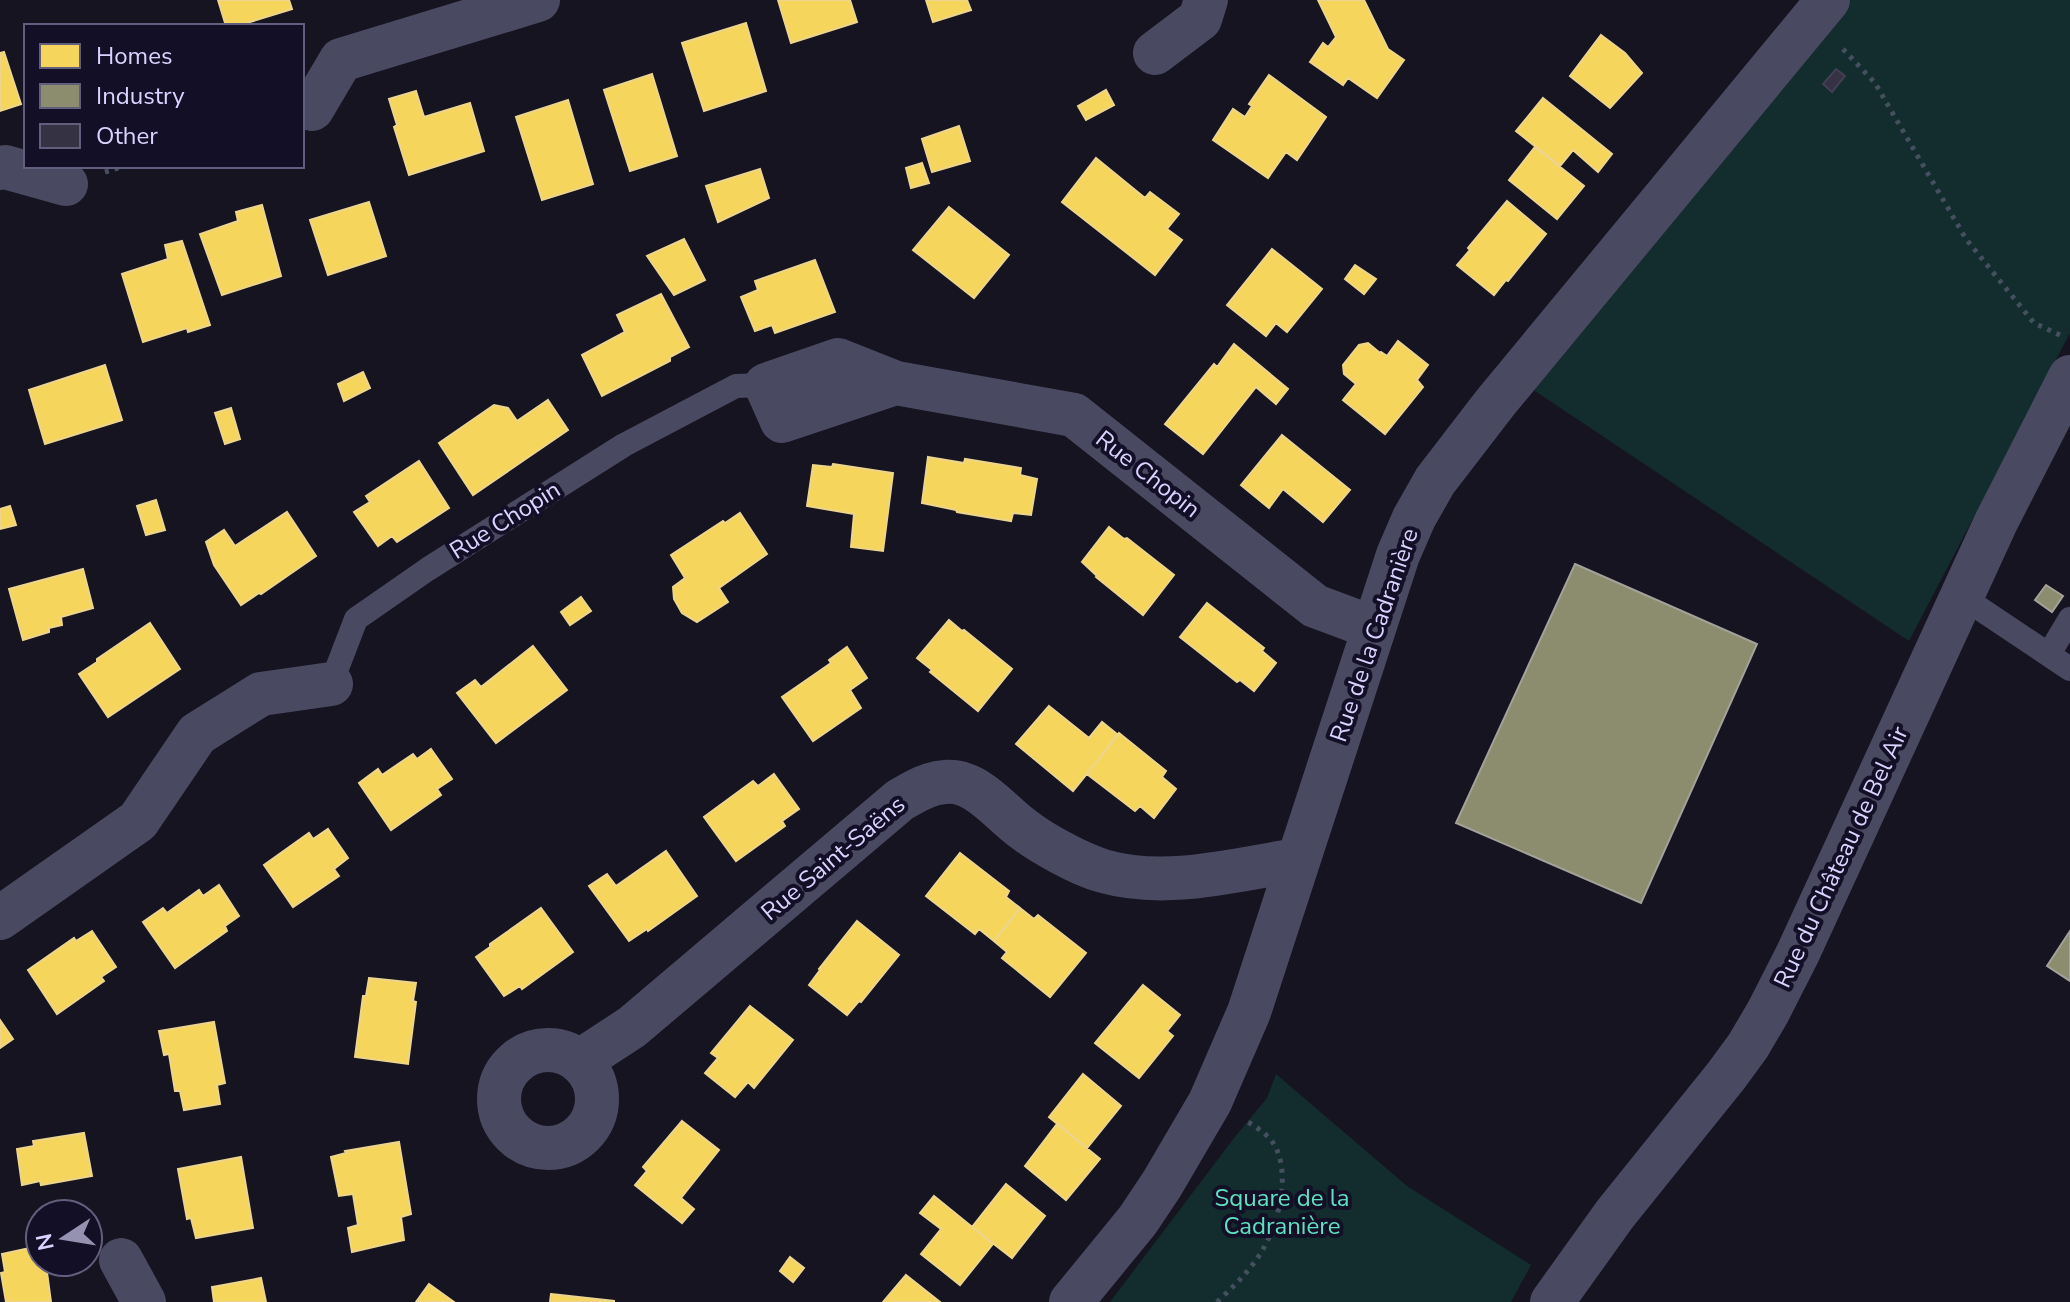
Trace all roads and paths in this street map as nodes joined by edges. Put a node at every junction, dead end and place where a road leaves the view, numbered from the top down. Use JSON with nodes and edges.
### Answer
{"nodes":[{"id":1,"x":538,"y":0,"type":"edge"},
{"id":2,"x":1206,"y":0,"type":"edge"},
{"id":3,"x":1821,"y":9,"type":"edge"},
{"id":4,"x":1155,"y":53,"type":"dead end"},
{"id":5,"x":312,"y":109,"type":"dead end"},
{"id":6,"x":0,"y":168,"type":"edge"},
{"id":7,"x":66,"y":184,"type":"dead end"},
{"id":8,"x":2070,"y":339,"type":"edge"},
{"id":9,"x":2070,"y":377,"type":"edge"},
{"id":10,"x":766,"y":385,"type":"joint"},
{"id":11,"x":1961,"y":596,"type":"junction"},
{"id":12,"x":2070,"y":619,"type":"edge"},
{"id":13,"x":1374,"y":628,"type":"junction"},
{"id":14,"x":2049,"y":654,"type":"junction"},
{"id":15,"x":2070,"y":669,"type":"edge"},
{"id":16,"x":331,"y":684,"type":"joint"},
{"id":17,"x":1297,"y":860,"type":"junction"},
{"id":18,"x":0,"y":918,"type":"edge"},
{"id":19,"x":580,"y":1061,"type":"dead end"},
{"id":20,"x":1210,"y":1102,"type":"junction"},
{"id":21,"x":121,"y":1260,"type":"dead end"},
{"id":22,"x":144,"y":1302,"type":"edge"},
{"id":23,"x":1071,"y":1302,"type":"edge"},
{"id":24,"x":1217,"y":1302,"type":"edge"},
{"id":25,"x":1552,"y":1302,"type":"edge"}],
"edges":[{"from":1,"to":5,"type":"street"},
{"from":2,"to":4,"type":"street"},
{"from":3,"to":8,"type":"path"},
{"from":3,"to":13,"type":"street","name":"Rue de la Cadranière"},
{"from":6,"to":7,"type":"street"},
{"from":9,"to":11,"type":"street","name":"Rue du Château de Bel Air"},
{"from":10,"to":13,"type":"street","name":"Rue Chopin"},
{"from":10,"to":16,"type":"lane","name":"Rue Chopin"},
{"from":11,"to":14,"type":"lane"},
{"from":11,"to":25,"type":"street","name":"Rue du Château de Bel Air"},
{"from":12,"to":14,"type":"lane"},
{"from":13,"to":17,"type":"street","name":"Rue de la Cadranière"},
{"from":14,"to":15,"type":"lane"},
{"from":16,"to":18,"type":"street"},
{"from":17,"to":19,"type":"street","name":"Rue Saint-Saëns"},
{"from":17,"to":20,"type":"street","name":"Rue de la Cadranière"},
{"from":20,"to":23,"type":"street","name":"Rue de la Cadranière"},
{"from":20,"to":24,"type":"path"},
{"from":21,"to":22,"type":"street"}]}
